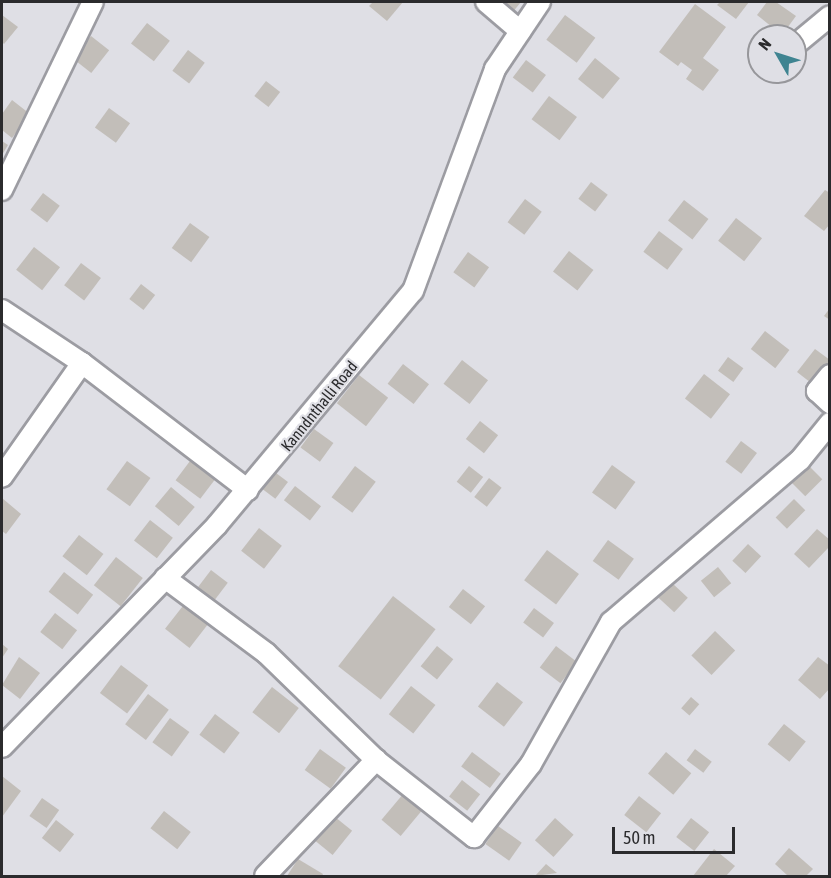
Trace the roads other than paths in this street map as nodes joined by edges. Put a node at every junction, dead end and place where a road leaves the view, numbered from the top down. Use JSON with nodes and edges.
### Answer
{"nodes":[{"id":1,"x":93,"y":2,"type":"edge"},
{"id":2,"x":486,"y":2,"type":"edge"},
{"id":3,"x":540,"y":2,"type":"edge"},
{"id":4,"x":830,"y":16,"type":"edge"},
{"id":5,"x":520,"y":31,"type":"junction"},
{"id":6,"x":807,"y":35,"type":"edge"},
{"id":7,"x":2,"y":190,"type":"edge"},
{"id":8,"x":2,"y":310,"type":"edge"},
{"id":9,"x":81,"y":363,"type":"junction"},
{"id":10,"x":830,"y":375,"type":"edge"},
{"id":11,"x":830,"y":403,"type":"edge"},
{"id":12,"x":830,"y":423,"type":"edge"},
{"id":13,"x":2,"y":477,"type":"edge"},
{"id":14,"x":248,"y":490,"type":"junction"},
{"id":15,"x":165,"y":578,"type":"junction"},
{"id":16,"x":2,"y":747,"type":"edge"},
{"id":17,"x":376,"y":760,"type":"junction"},
{"id":18,"x":265,"y":876,"type":"edge"}],
"edges":[{"from":1,"to":7,"type":"street"},
{"from":2,"to":5,"type":"street"},
{"from":3,"to":5,"type":"street","name":"Kanndnthalli Road"},
{"from":4,"to":6,"type":"street"},
{"from":5,"to":14,"type":"street","name":"Kanndnthalli Road"},
{"from":8,"to":9,"type":"street"},
{"from":9,"to":13,"type":"street"},
{"from":9,"to":14,"type":"street"},
{"from":10,"to":11,"type":"street"},
{"from":12,"to":17,"type":"street"},
{"from":14,"to":15,"type":"street","name":"Kanndnthalli Road"},
{"from":15,"to":16,"type":"street","name":"Kanndnthalli Road"},
{"from":15,"to":17,"type":"street"},
{"from":17,"to":18,"type":"street"}]}
